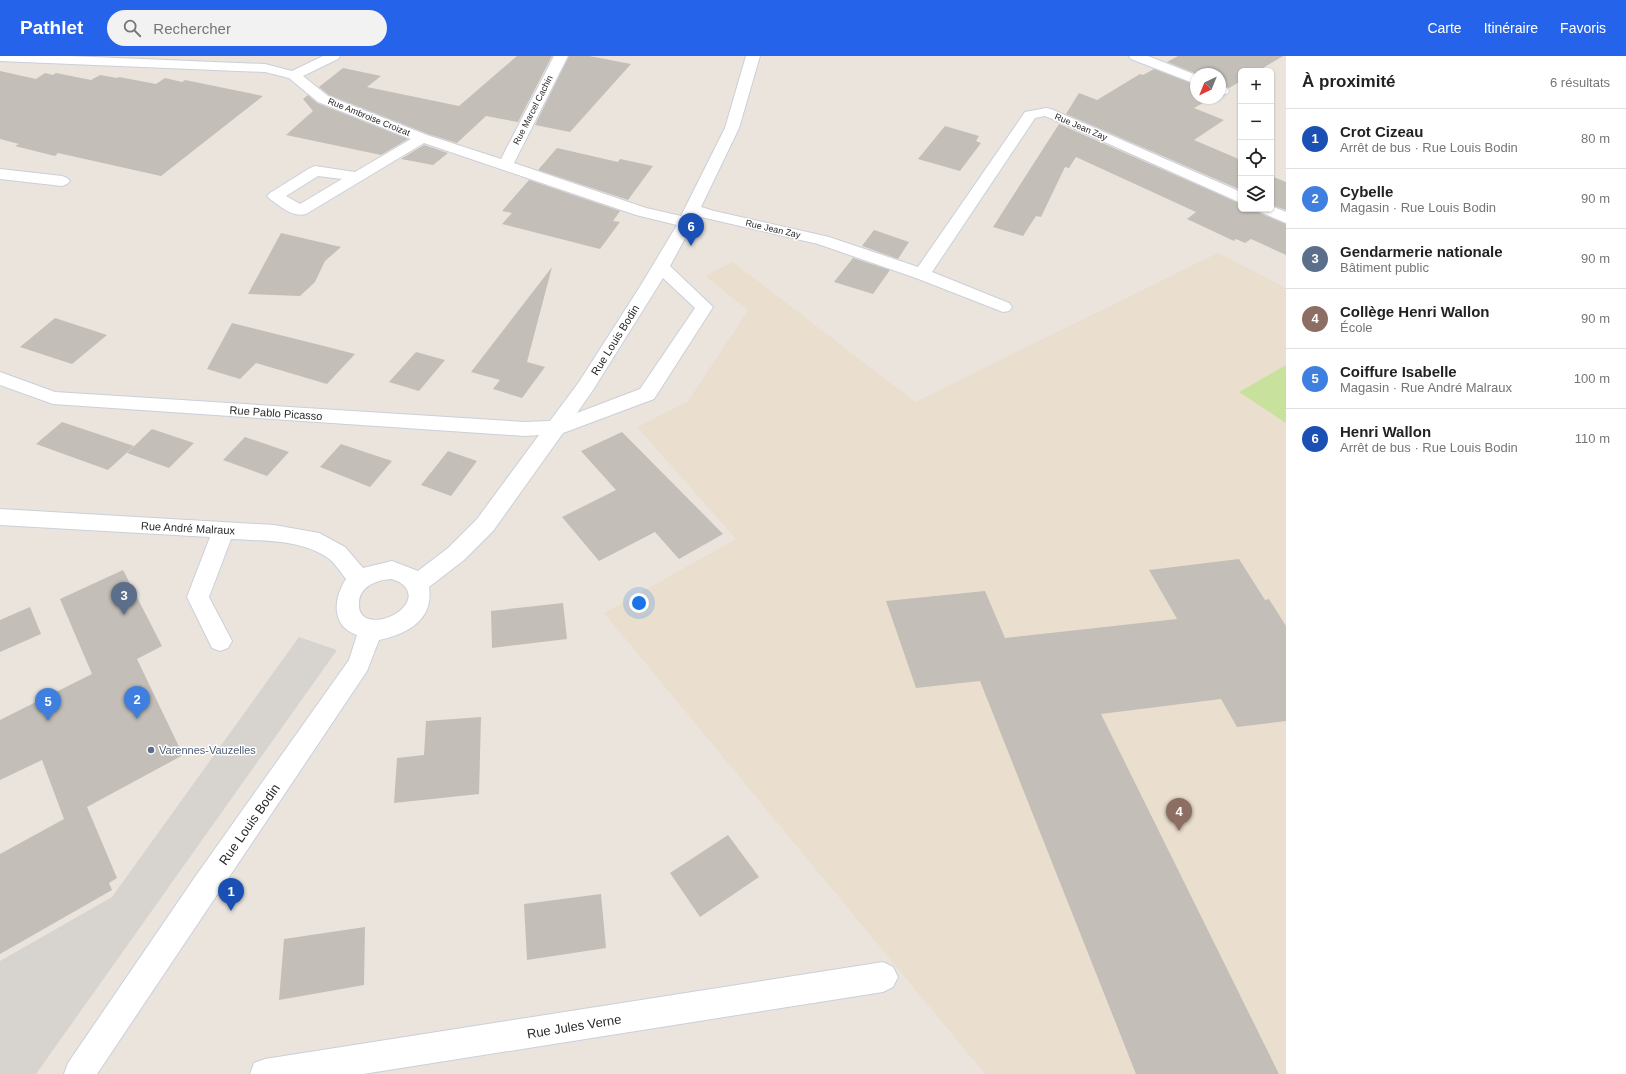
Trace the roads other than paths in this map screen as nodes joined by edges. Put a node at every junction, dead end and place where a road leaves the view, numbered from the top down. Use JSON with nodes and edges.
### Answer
{"nodes":[{"id":1,"x":333,"y":56,"type":"edge"},
{"id":2,"x":561,"y":56,"type":"edge"},
{"id":3,"x":753,"y":56,"type":"edge"},
{"id":4,"x":1136,"y":56,"type":"edge"},
{"id":5,"x":0,"y":57,"type":"edge"},
{"id":6,"x":169,"y":60,"type":"edge"},
{"id":7,"x":294,"y":75,"type":"junction"},
{"id":8,"x":1190,"y":78,"type":"edge"},
{"id":9,"x":422,"y":138,"type":"junction"},
{"id":10,"x":505,"y":165,"type":"junction"},
{"id":11,"x":0,"y":174,"type":"edge"},
{"id":12,"x":358,"y":177,"type":"dead end"},
{"id":13,"x":62,"y":181,"type":"dead end"},
{"id":14,"x":1238,"y":197,"type":"edge"},
{"id":15,"x":1273,"y":212,"type":"edge"},
{"id":16,"x":689,"y":215,"type":"junction"},
{"id":17,"x":1286,"y":218,"type":"edge"},
{"id":18,"x":661,"y":267,"type":"junction"},
{"id":19,"x":922,"y":274,"type":"junction"},
{"id":20,"x":1003,"y":307,"type":"dead end"},
{"id":21,"x":0,"y":378,"type":"edge"},
{"id":22,"x":555,"y":428,"type":"junction"},
{"id":23,"x":0,"y":517,"type":"edge"},
{"id":24,"x":224,"y":530,"type":"junction"},
{"id":25,"x":360,"y":580,"type":"junction"},
{"id":26,"x":417,"y":584,"type":"junction"},
{"id":27,"x":371,"y":629,"type":"junction"},
{"id":28,"x":220,"y":641,"type":"dead end"},
{"id":29,"x":883,"y":977,"type":"dead end"},
{"id":30,"x":79,"y":1074,"type":"edge"},
{"id":31,"x":265,"y":1074,"type":"edge"}],
"edges":[{"from":1,"to":7,"type":"street"},
{"from":2,"to":10,"type":"street","name":"Rue Marcel Cachin"},
{"from":3,"to":16,"type":"street","name":"Rue Louis Bodin"},
{"from":4,"to":8,"type":"street"},
{"from":5,"to":6,"type":"street","name":"Rue Ambroise Croizat"},
{"from":6,"to":7,"type":"street","name":"Rue Ambroise Croizat"},
{"from":7,"to":9,"type":"street","name":"Rue Ambroise Croizat"},
{"from":9,"to":10,"type":"street","name":"Rue Ambroise Croizat"},
{"from":9,"to":12,"type":"street"},
{"from":10,"to":16,"type":"street","name":"Rue Ambroise Croizat"},
{"from":11,"to":13,"type":"street"},
{"from":14,"to":19,"type":"street","name":"Rue Jean Zay"},
{"from":15,"to":17,"type":"street"},
{"from":16,"to":18,"type":"street","name":"Rue Louis Bodin"},
{"from":16,"to":19,"type":"street","name":"Rue Jean Zay"},
{"from":18,"to":22,"type":"street","name":"Rue Louis Bodin"},
{"from":18,"to":22,"type":"street","name":"Rue Pablo Picasso"},
{"from":19,"to":20,"type":"street","name":"Rue Jean Zay"},
{"from":21,"to":22,"type":"street","name":"Rue Pablo Picasso"},
{"from":22,"to":26,"type":"street","name":"Rue Louis Bodin"},
{"from":23,"to":24,"type":"street","name":"Rue André Malraux"},
{"from":24,"to":25,"type":"street","name":"Rue André Malraux"},
{"from":24,"to":28,"type":"street"},
{"from":25,"to":26,"type":"street"},
{"from":25,"to":27,"type":"street"},
{"from":26,"to":27,"type":"street"},
{"from":27,"to":30,"type":"street","name":"Rue Louis Bodin"},
{"from":29,"to":31,"type":"street","name":"Rue Jules Verne"}]}
